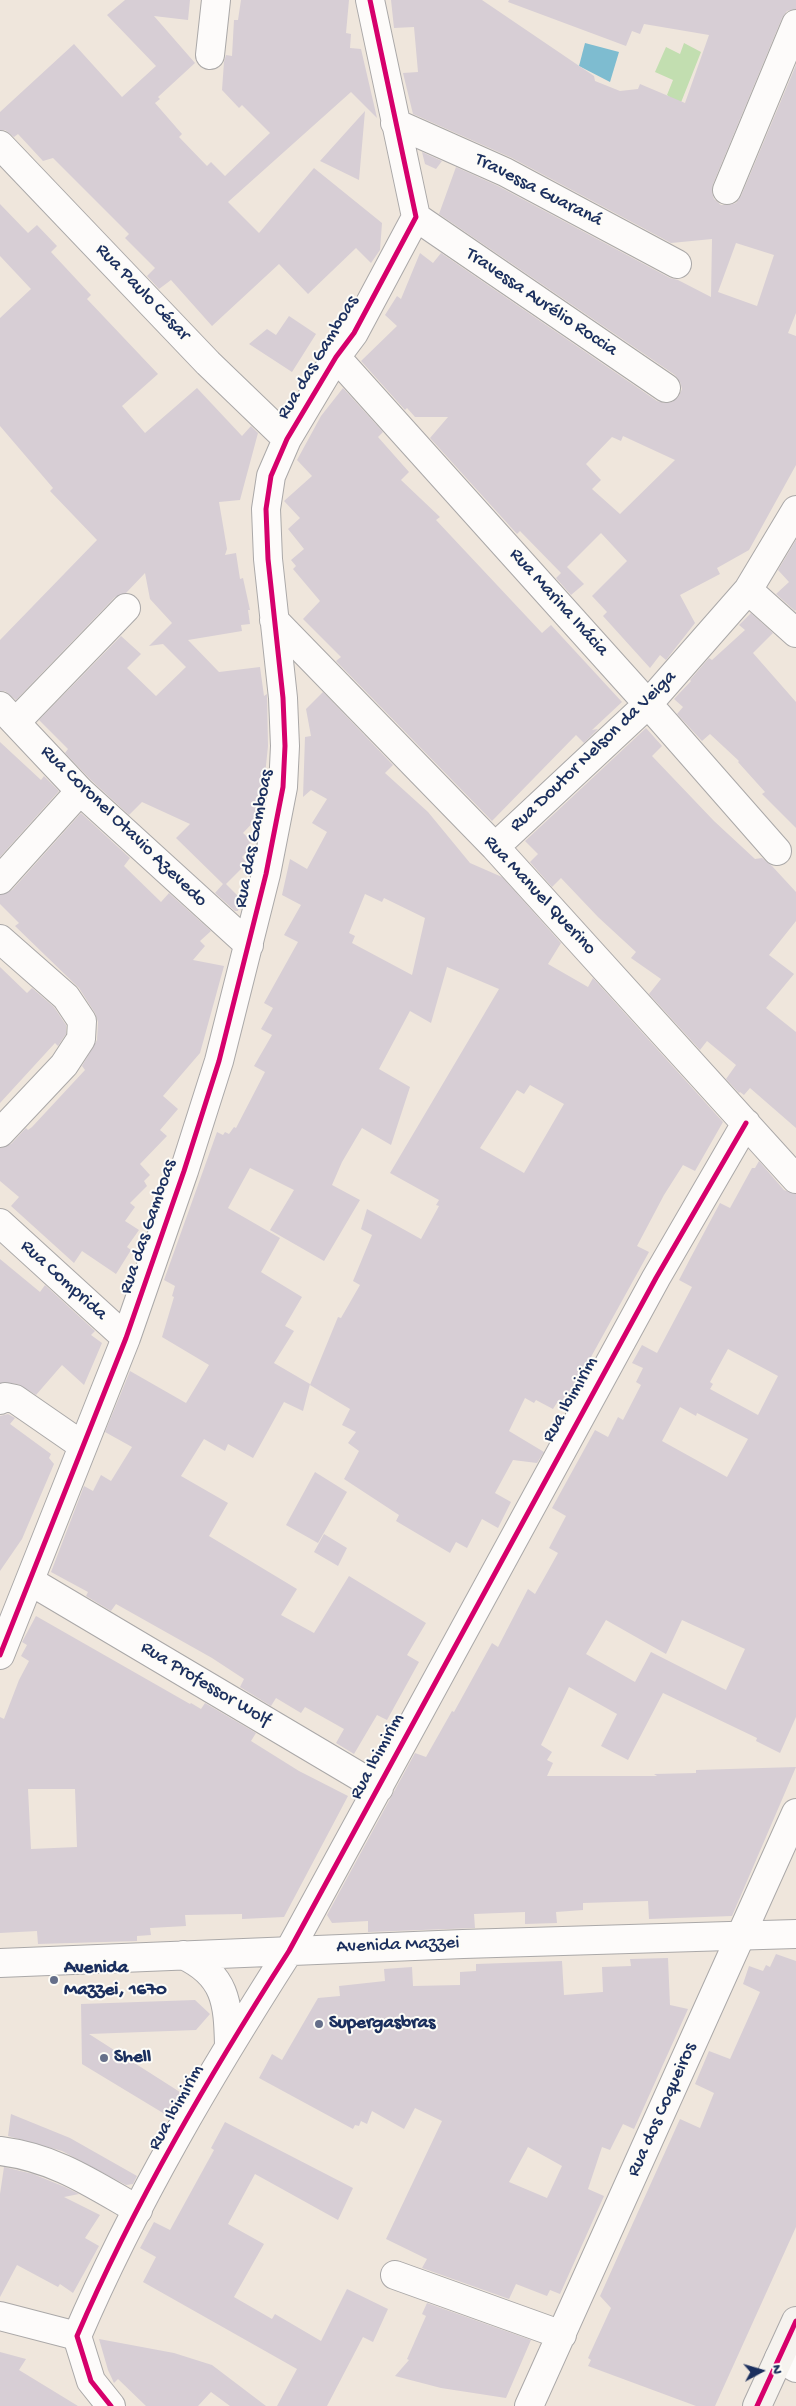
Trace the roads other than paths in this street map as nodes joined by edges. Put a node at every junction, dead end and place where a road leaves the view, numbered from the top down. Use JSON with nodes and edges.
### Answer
{"nodes":[{"id":1,"x":216,"y":0,"type":"edge"},
{"id":2,"x":370,"y":0,"type":"edge"},
{"id":3,"x":796,"y":24,"type":"edge"},
{"id":4,"x":210,"y":55,"type":"dead end"},
{"id":5,"x":396,"y":123,"type":"junction"},
{"id":6,"x":0,"y":145,"type":"edge"},
{"id":7,"x":727,"y":190,"type":"dead end"},
{"id":8,"x":416,"y":217,"type":"junction"},
{"id":9,"x":677,"y":264,"type":"dead end"},
{"id":10,"x":336,"y":357,"type":"junction"},
{"id":11,"x":666,"y":388,"type":"dead end"},
{"id":12,"x":287,"y":439,"type":"junction"},
{"id":13,"x":796,"y":510,"type":"edge"},
{"id":14,"x":748,"y":590,"type":"junction"},
{"id":15,"x":126,"y":608,"type":"dead end"},
{"id":16,"x":274,"y":620,"type":"junction"},
{"id":17,"x":796,"y":633,"type":"edge"},
{"id":18,"x":648,"y":704,"type":"junction"},
{"id":19,"x":8,"y":714,"type":"edge"},
{"id":20,"x":80,"y":791,"type":"junction"},
{"id":21,"x":495,"y":847,"type":"junction"},
{"id":22,"x":777,"y":852,"type":"dead end"},
{"id":23,"x":0,"y":880,"type":"edge"},
{"id":24,"x":0,"y":939,"type":"edge"},
{"id":25,"x":249,"y":944,"type":"junction"},
{"id":26,"x":746,"y":1123,"type":"junction"},
{"id":27,"x":0,"y":1134,"type":"edge"},
{"id":28,"x":796,"y":1179,"type":"edge"},
{"id":29,"x":0,"y":1223,"type":"edge"},
{"id":30,"x":126,"y":1338,"type":"junction"},
{"id":31,"x":0,"y":1400,"type":"edge"},
{"id":32,"x":83,"y":1446,"type":"junction"},
{"id":33,"x":30,"y":1581,"type":"junction"},
{"id":34,"x":0,"y":1654,"type":"edge"},
{"id":35,"x":379,"y":1788,"type":"junction"},
{"id":36,"x":796,"y":1814,"type":"edge"},
{"id":37,"x":796,"y":1934,"type":"edge"},
{"id":38,"x":741,"y":1936,"type":"junction"},
{"id":39,"x":289,"y":1951,"type":"junction"},
{"id":40,"x":183,"y":1955,"type":"junction"},
{"id":41,"x":0,"y":1963,"type":"edge"},
{"id":42,"x":229,"y":2045,"type":"junction"},
{"id":43,"x":0,"y":2151,"type":"edge"},
{"id":44,"x":138,"y":2210,"type":"junction"},
{"id":45,"x":395,"y":2275,"type":"dead end"},
{"id":46,"x":0,"y":2316,"type":"edge"},
{"id":47,"x":796,"y":2321,"type":"edge"},
{"id":48,"x":562,"y":2335,"type":"junction"},
{"id":49,"x":77,"y":2336,"type":"junction"},
{"id":50,"x":787,"y":2363,"type":"edge"},
{"id":51,"x":111,"y":2406,"type":"edge"},
{"id":52,"x":529,"y":2406,"type":"edge"},
{"id":53,"x":757,"y":2406,"type":"edge"}],
"edges":[{"from":1,"to":4,"type":"street"},
{"from":2,"to":5,"type":"street"},
{"from":3,"to":7,"type":"street"},
{"from":5,"to":8,"type":"street"},
{"from":5,"to":9,"type":"street","name":"Travessa Guaraná"},
{"from":6,"to":12,"type":"street","name":"Rua Paulo César"},
{"from":8,"to":10,"type":"street","name":"Rua das Gamboas"},
{"from":8,"to":11,"type":"street","name":"Travessa Aurélio Roccia"},
{"from":10,"to":12,"type":"street","name":"Rua das Gamboas"},
{"from":10,"to":18,"type":"street","name":"Rua Marina Inácia"},
{"from":12,"to":16,"type":"street","name":"Rua das Gamboas"},
{"from":13,"to":14,"type":"street","name":"Rua Doutor Nelson da Veiga"},
{"from":14,"to":17,"type":"street"},
{"from":14,"to":18,"type":"street","name":"Rua Doutor Nelson da Veiga"},
{"from":15,"to":19,"type":"street"},
{"from":16,"to":21,"type":"street","name":"Rua Manuel Querino"},
{"from":16,"to":25,"type":"street","name":"Rua das Gamboas"},
{"from":18,"to":21,"type":"street","name":"Rua Doutor Nelson da Veiga"},
{"from":18,"to":22,"type":"street","name":"Rua Marina Inácia"},
{"from":19,"to":20,"type":"street","name":"Rua Coronel Otavio Azevedo"},
{"from":20,"to":23,"type":"street"},
{"from":20,"to":25,"type":"street","name":"Rua Coronel Otavio Azevedo"},
{"from":21,"to":26,"type":"street","name":"Rua Manuel Querino"},
{"from":24,"to":27,"type":"street"},
{"from":25,"to":30,"type":"street","name":"Rua das Gamboas"},
{"from":26,"to":28,"type":"street","name":"Rua Manuel Querino"},
{"from":26,"to":35,"type":"street","name":"Rua Ibimirim"},
{"from":29,"to":30,"type":"street","name":"Rua Comprida"},
{"from":30,"to":32,"type":"street","name":"Rua das Gamboas"},
{"from":31,"to":32,"type":"street"},
{"from":32,"to":33,"type":"street","name":"Rua das Gamboas"},
{"from":33,"to":34,"type":"street","name":"Rua das Gamboas"},
{"from":33,"to":35,"type":"street","name":"Rua Professor Wolf"},
{"from":35,"to":39,"type":"street","name":"Rua Ibimirim"},
{"from":36,"to":38,"type":"street","name":"Rua dos Coqueiros"},
{"from":37,"to":38,"type":"street","name":"Avenida Mazzei"},
{"from":38,"to":39,"type":"street","name":"Avenida Mazzei"},
{"from":38,"to":48,"type":"street","name":"Rua dos Coqueiros"},
{"from":39,"to":40,"type":"street","name":"Avenida Mazzei"},
{"from":39,"to":42,"type":"street","name":"Rua Ibimirim"},
{"from":40,"to":41,"type":"street","name":"Avenida Mazzei"},
{"from":40,"to":42,"type":"street"},
{"from":42,"to":44,"type":"street","name":"Rua Ibimirim"},
{"from":43,"to":44,"type":"street"},
{"from":44,"to":49,"type":"street","name":"Rua Ibimirim"},
{"from":45,"to":48,"type":"street"},
{"from":46,"to":49,"type":"street"},
{"from":47,"to":50,"type":"main road"},
{"from":48,"to":52,"type":"street","name":"Rua dos Coqueiros"},
{"from":49,"to":51,"type":"street"},
{"from":50,"to":53,"type":"main road"}]}
